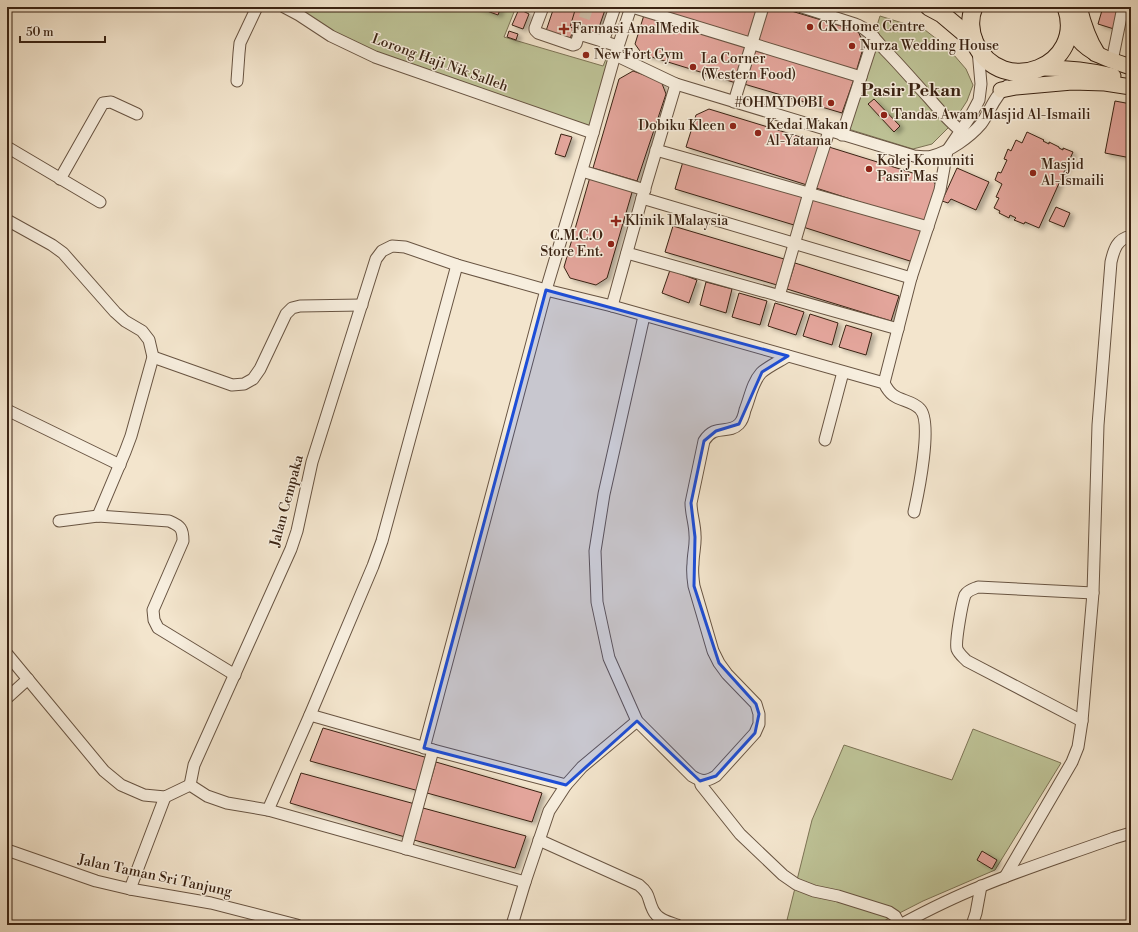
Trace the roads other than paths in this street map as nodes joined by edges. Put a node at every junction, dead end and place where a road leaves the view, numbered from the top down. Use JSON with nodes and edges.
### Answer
{"nodes":[{"id":1,"x":257,"y":7,"type":"edge"},
{"id":2,"x":284,"y":7,"type":"edge"},
{"id":3,"x":543,"y":7,"type":"edge"},
{"id":4,"x":615,"y":7,"type":"edge"},
{"id":5,"x":631,"y":7,"type":"edge"},
{"id":6,"x":763,"y":7,"type":"edge"},
{"id":7,"x":802,"y":7,"type":"edge"},
{"id":8,"x":929,"y":7,"type":"edge"},
{"id":9,"x":974,"y":7,"type":"edge"},
{"id":10,"x":1066,"y":7,"type":"edge"},
{"id":11,"x":1078,"y":7,"type":"edge"},
{"id":12,"x":1123,"y":7,"type":"edge"},
{"id":13,"x":300,"y":11,"type":"edge"},
{"id":14,"x":1070,"y":26,"type":"junction"},
{"id":15,"x":874,"y":38,"type":"junction"},
{"id":16,"x":603,"y":42,"type":"junction"},
{"id":17,"x":752,"y":44,"type":"junction"},
{"id":18,"x":976,"y":45,"type":"junction"},
{"id":19,"x":617,"y":51,"type":"junction"},
{"id":20,"x":1096,"y":53,"type":"junction"},
{"id":21,"x":1112,"y":61,"type":"junction"},
{"id":22,"x":1131,"y":67,"type":"edge"},
{"id":23,"x":1042,"y":68,"type":"junction"},
{"id":24,"x":1025,"y":72,"type":"junction"},
{"id":25,"x":861,"y":77,"type":"junction"},
{"id":26,"x":237,"y":80,"type":"dead end"},
{"id":27,"x":1131,"y":81,"type":"edge"},
{"id":28,"x":676,"y":84,"type":"junction"},
{"id":29,"x":1131,"y":87,"type":"edge"},
{"id":30,"x":1001,"y":90,"type":"junction"},
{"id":31,"x":734,"y":102,"type":"junction"},
{"id":32,"x":137,"y":114,"type":"dead end"},
{"id":33,"x":829,"y":131,"type":"junction"},
{"id":34,"x":593,"y":133,"type":"junction"},
{"id":35,"x":964,"y":134,"type":"junction"},
{"id":36,"x":842,"y":135,"type":"junction"},
{"id":37,"x":7,"y":147,"type":"edge"},
{"id":38,"x":656,"y":150,"type":"junction"},
{"id":39,"x":947,"y":151,"type":"junction"},
{"id":40,"x":582,"y":171,"type":"junction"},
{"id":41,"x":60,"y":179,"type":"junction"},
{"id":42,"x":809,"y":193,"type":"junction"},
{"id":43,"x":643,"y":194,"type":"junction"},
{"id":44,"x":100,"y":202,"type":"dead end"},
{"id":45,"x":7,"y":220,"type":"edge"},
{"id":46,"x":928,"y":227,"type":"junction"},
{"id":47,"x":1131,"y":236,"type":"edge"},
{"id":48,"x":794,"y":243,"type":"junction"},
{"id":49,"x":627,"y":253,"type":"junction"},
{"id":50,"x":457,"y":265,"type":"junction"},
{"id":51,"x":911,"y":278,"type":"junction"},
{"id":52,"x":546,"y":290,"type":"junction"},
{"id":53,"x":779,"y":296,"type":"junction"},
{"id":54,"x":362,"y":305,"type":"junction"},
{"id":55,"x":612,"y":306,"type":"junction"},
{"id":56,"x":644,"y":316,"type":"junction"},
{"id":57,"x":898,"y":329,"type":"junction"},
{"id":58,"x":788,"y":356,"type":"junction"},
{"id":59,"x":153,"y":357,"type":"junction"},
{"id":60,"x":843,"y":372,"type":"junction"},
{"id":61,"x":884,"y":383,"type":"junction"},
{"id":62,"x":7,"y":410,"type":"edge"},
{"id":63,"x":825,"y":440,"type":"dead end"},
{"id":64,"x":120,"y":465,"type":"junction"},
{"id":65,"x":914,"y":512,"type":"dead end"},
{"id":66,"x":98,"y":516,"type":"junction"},
{"id":67,"x":59,"y":521,"type":"dead end"},
{"id":68,"x":1093,"y":593,"type":"junction"},
{"id":69,"x":7,"y":654,"type":"edge"},
{"id":70,"x":235,"y":675,"type":"junction"},
{"id":71,"x":28,"y":680,"type":"junction"},
{"id":72,"x":7,"y":698,"type":"edge"},
{"id":73,"x":310,"y":715,"type":"junction"},
{"id":74,"x":637,"y":721,"type":"junction"},
{"id":75,"x":1082,"y":721,"type":"junction"},
{"id":76,"x":428,"y":749,"type":"junction"},
{"id":77,"x":700,"y":781,"type":"junction"},
{"id":78,"x":566,"y":784,"type":"junction"},
{"id":79,"x":190,"y":785,"type":"junction"},
{"id":80,"x":165,"y":797,"type":"junction"},
{"id":81,"x":268,"y":810,"type":"junction"},
{"id":82,"x":1131,"y":833,"type":"edge"},
{"id":83,"x":539,"y":840,"type":"junction"},
{"id":84,"x":406,"y":849,"type":"junction"},
{"id":85,"x":7,"y":850,"type":"edge"},
{"id":86,"x":1005,"y":877,"type":"junction"},
{"id":87,"x":525,"y":882,"type":"junction"},
{"id":88,"x":981,"y":886,"type":"junction"},
{"id":89,"x":130,"y":889,"type":"junction"},
{"id":90,"x":297,"y":925,"type":"edge"},
{"id":91,"x":512,"y":925,"type":"edge"},
{"id":92,"x":677,"y":925,"type":"edge"},
{"id":93,"x":900,"y":925,"type":"edge"},
{"id":94,"x":972,"y":925,"type":"edge"}],
"edges":[{"from":1,"to":26,"type":"street"},
{"from":2,"to":13,"type":"street","name":"Lorong Haji Nik Salleh"},
{"from":3,"to":16,"type":"street"},
{"from":4,"to":16,"type":"street"},
{"from":5,"to":17,"type":"street"},
{"from":5,"to":19,"type":"street"},
{"from":6,"to":17,"type":"street"},
{"from":7,"to":15,"type":"street"},
{"from":8,"to":18,"type":"highway"},
{"from":9,"to":18,"type":"highway"},
{"from":10,"to":14,"type":"highway"},
{"from":11,"to":20,"type":"highway"},
{"from":12,"to":21,"type":"street"},
{"from":13,"to":34,"type":"street","name":"Lorong Haji Nik Salleh"},
{"from":14,"to":20,"type":"main road"},
{"from":14,"to":23,"type":"highway"},
{"from":15,"to":25,"type":"street"},
{"from":15,"to":35,"type":"street"},
{"from":16,"to":19,"type":"street"},
{"from":17,"to":25,"type":"street"},
{"from":17,"to":31,"type":"street"},
{"from":18,"to":24,"type":"highway"},
{"from":18,"to":35,"type":"street"},
{"from":19,"to":28,"type":"street"},
{"from":19,"to":34,"type":"street"},
{"from":20,"to":21,"type":"main road"},
{"from":21,"to":22,"type":"main road"},
{"from":23,"to":24,"type":"highway"},
{"from":23,"to":27,"type":"main road"},
{"from":24,"to":30,"type":"street"},
{"from":25,"to":36,"type":"street"},
{"from":28,"to":31,"type":"street"},
{"from":28,"to":38,"type":"street"},
{"from":29,"to":30,"type":"main road"},
{"from":30,"to":35,"type":"street"},
{"from":31,"to":33,"type":"street"},
{"from":32,"to":41,"type":"street"},
{"from":33,"to":36,"type":"street"},
{"from":33,"to":42,"type":"street"},
{"from":34,"to":40,"type":"street"},
{"from":35,"to":39,"type":"street"},
{"from":36,"to":39,"type":"street"},
{"from":37,"to":41,"type":"street"},
{"from":38,"to":42,"type":"street"},
{"from":38,"to":43,"type":"street"},
{"from":39,"to":46,"type":"street"},
{"from":40,"to":43,"type":"street"},
{"from":40,"to":52,"type":"street"},
{"from":41,"to":44,"type":"street"},
{"from":42,"to":46,"type":"street"},
{"from":42,"to":48,"type":"street"},
{"from":43,"to":48,"type":"street"},
{"from":43,"to":49,"type":"street"},
{"from":45,"to":59,"type":"street"},
{"from":46,"to":51,"type":"street"},
{"from":47,"to":68,"type":"street"},
{"from":48,"to":51,"type":"street"},
{"from":48,"to":53,"type":"street"},
{"from":49,"to":53,"type":"street"},
{"from":49,"to":55,"type":"street"},
{"from":50,"to":52,"type":"street"},
{"from":50,"to":54,"type":"street","name":"Jalan Cempaka"},
{"from":50,"to":73,"type":"street"},
{"from":51,"to":57,"type":"street"},
{"from":52,"to":55,"type":"street"},
{"from":52,"to":76,"type":"street"},
{"from":53,"to":57,"type":"street"},
{"from":54,"to":59,"type":"street"},
{"from":54,"to":70,"type":"street","name":"Jalan Cempaka"},
{"from":55,"to":56,"type":"street"},
{"from":56,"to":58,"type":"street"},
{"from":56,"to":74,"type":"street"},
{"from":57,"to":61,"type":"street"},
{"from":58,"to":60,"type":"street"},
{"from":58,"to":77,"type":"street"},
{"from":59,"to":64,"type":"street"},
{"from":60,"to":61,"type":"street"},
{"from":60,"to":63,"type":"street"},
{"from":61,"to":65,"type":"street"},
{"from":62,"to":64,"type":"street"},
{"from":64,"to":66,"type":"street"},
{"from":66,"to":67,"type":"street"},
{"from":66,"to":70,"type":"street"},
{"from":68,"to":75,"type":"street"},
{"from":68,"to":75,"type":"street"},
{"from":69,"to":71,"type":"street"},
{"from":70,"to":79,"type":"street","name":"Jalan Cempaka"},
{"from":71,"to":72,"type":"street"},
{"from":71,"to":80,"type":"street"},
{"from":73,"to":76,"type":"street"},
{"from":73,"to":81,"type":"street"},
{"from":74,"to":77,"type":"street"},
{"from":74,"to":78,"type":"street"},
{"from":75,"to":86,"type":"street"},
{"from":76,"to":78,"type":"street"},
{"from":76,"to":84,"type":"street"},
{"from":77,"to":93,"type":"street"},
{"from":78,"to":83,"type":"street"},
{"from":79,"to":80,"type":"street"},
{"from":79,"to":81,"type":"street"},
{"from":80,"to":89,"type":"street"},
{"from":81,"to":84,"type":"street"},
{"from":82,"to":86,"type":"street"},
{"from":83,"to":87,"type":"street"},
{"from":83,"to":92,"type":"street"},
{"from":84,"to":87,"type":"street"},
{"from":85,"to":89,"type":"street","name":"Jalan Taman Sri Tanjung"},
{"from":86,"to":88,"type":"street"},
{"from":87,"to":91,"type":"street"},
{"from":88,"to":93,"type":"street"},
{"from":88,"to":94,"type":"street"},
{"from":89,"to":90,"type":"street","name":"Jalan Taman Sri Tanjung"}]}
